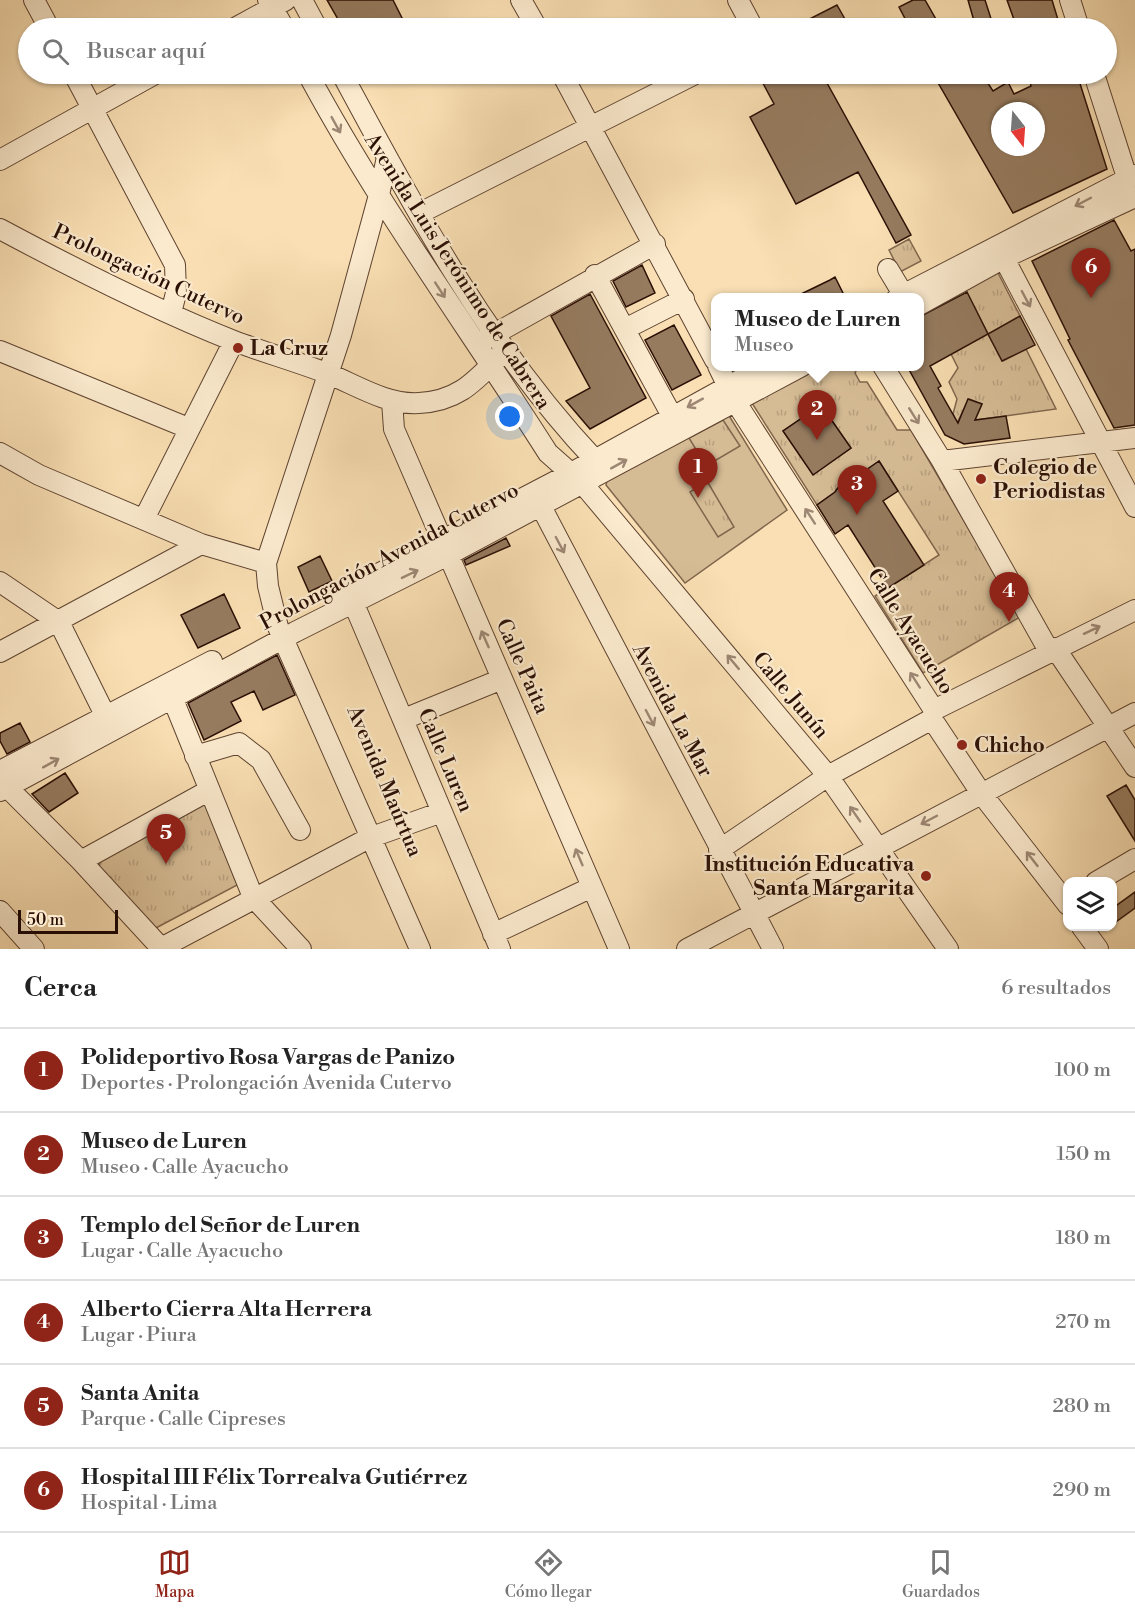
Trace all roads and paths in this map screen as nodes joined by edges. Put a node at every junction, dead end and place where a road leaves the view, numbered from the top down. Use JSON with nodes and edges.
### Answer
{"nodes":[{"id":1,"x":34,"y":0,"type":"edge"},
{"id":2,"x":302,"y":0,"type":"edge"},
{"id":3,"x":521,"y":0,"type":"edge"},
{"id":4,"x":738,"y":0,"type":"edge"},
{"id":5,"x":1070,"y":0,"type":"edge"},
{"id":6,"x":276,"y":2,"type":"edge"},
{"id":7,"x":44,"y":18,"type":"edge"},
{"id":8,"x":251,"y":18,"type":"edge"},
{"id":9,"x":281,"y":18,"type":"edge"},
{"id":10,"x":312,"y":18,"type":"edge"},
{"id":11,"x":531,"y":18,"type":"edge"},
{"id":12,"x":748,"y":18,"type":"edge"},
{"id":13,"x":1076,"y":18,"type":"edge"},
{"id":14,"x":79,"y":84,"type":"edge"},
{"id":15,"x":136,"y":84,"type":"edge"},
{"id":16,"x":313,"y":84,"type":"edge"},
{"id":17,"x":347,"y":84,"type":"edge"},
{"id":18,"x":567,"y":84,"type":"edge"},
{"id":19,"x":674,"y":84,"type":"edge"},
{"id":20,"x":1098,"y":84,"type":"edge"},
{"id":21,"x":92,"y":108,"type":"junction"},
{"id":22,"x":590,"y":125,"type":"junction"},
{"id":23,"x":387,"y":157,"type":"junction"},
{"id":24,"x":0,"y":160,"type":"edge"},
{"id":25,"x":1132,"y":176,"type":"edge"},
{"id":26,"x":380,"y":195,"type":"junction"},
{"id":27,"x":1135,"y":199,"type":"edge"},
{"id":28,"x":420,"y":213,"type":"junction"},
{"id":29,"x":0,"y":229,"type":"edge"},
{"id":30,"x":655,"y":244,"type":"junction"},
{"id":31,"x":1001,"y":252,"type":"junction"},
{"id":32,"x":888,"y":269,"type":"dead end"},
{"id":33,"x":595,"y":275,"type":"junction"},
{"id":34,"x":902,"y":293,"type":"edge"},
{"id":35,"x":918,"y":293,"type":"edge"},
{"id":36,"x":684,"y":299,"type":"junction"},
{"id":37,"x":171,"y":313,"type":"junction"},
{"id":38,"x":625,"y":329,"type":"junction"},
{"id":39,"x":493,"y":335,"type":"junction"},
{"id":40,"x":234,"y":340,"type":"junction"},
{"id":41,"x":475,"y":345,"type":"junction"},
{"id":42,"x":0,"y":351,"type":"edge"},
{"id":43,"x":711,"y":352,"type":"edge"},
{"id":44,"x":498,"y":357,"type":"junction"},
{"id":45,"x":721,"y":371,"type":"edge"},
{"id":46,"x":760,"y":371,"type":"edge"},
{"id":47,"x":791,"y":371,"type":"edge"},
{"id":48,"x":886,"y":371,"type":"edge"},
{"id":49,"x":328,"y":374,"type":"junction"},
{"id":50,"x":734,"y":397,"type":"junction"},
{"id":51,"x":392,"y":401,"type":"junction"},
{"id":52,"x":672,"y":416,"type":"junction"},
{"id":53,"x":188,"y":428,"type":"junction"},
{"id":54,"x":1135,"y":438,"type":"edge"},
{"id":55,"x":1100,"y":441,"type":"junction"},
{"id":56,"x":0,"y":453,"type":"edge"},
{"id":57,"x":548,"y":453,"type":"junction"},
{"id":58,"x":595,"y":460,"type":"junction"},
{"id":59,"x":942,"y":461,"type":"junction"},
{"id":60,"x":577,"y":478,"type":"junction"},
{"id":61,"x":536,"y":499,"type":"junction"},
{"id":62,"x":1135,"y":507,"type":"edge"},
{"id":63,"x":144,"y":519,"type":"junction"},
{"id":64,"x":201,"y":544,"type":"junction"},
{"id":65,"x":446,"y":548,"type":"junction"},
{"id":66,"x":266,"y":563,"type":"junction"},
{"id":67,"x":0,"y":582,"type":"edge"},
{"id":68,"x":351,"y":595,"type":"junction"},
{"id":69,"x":1135,"y":610,"type":"edge"},
{"id":70,"x":59,"y":622,"type":"junction"},
{"id":71,"x":284,"y":626,"type":"junction"},
{"id":72,"x":1052,"y":649,"type":"junction"},
{"id":73,"x":0,"y":652,"type":"edge"},
{"id":74,"x":502,"y":679,"type":"junction"},
{"id":75,"x":170,"y":691,"type":"junction"},
{"id":76,"x":1135,"y":713,"type":"edge"},
{"id":77,"x":933,"y":714,"type":"junction"},
{"id":78,"x":404,"y":720,"type":"junction"},
{"id":79,"x":109,"y":724,"type":"junction"},
{"id":80,"x":1109,"y":726,"type":"junction"},
{"id":81,"x":195,"y":756,"type":"junction"},
{"id":82,"x":1135,"y":767,"type":"edge"},
{"id":83,"x":828,"y":776,"type":"junction"},
{"id":84,"x":2,"y":783,"type":"edge"},
{"id":85,"x":208,"y":791,"type":"junction"},
{"id":86,"x":981,"y":793,"type":"junction"},
{"id":87,"x":442,"y":812,"type":"junction"},
{"id":88,"x":300,"y":830,"type":"dead end"},
{"id":89,"x":375,"y":837,"type":"junction"},
{"id":90,"x":878,"y":848,"type":"junction"},
{"id":91,"x":719,"y":850,"type":"junction"},
{"id":92,"x":1135,"y":859,"type":"edge"},
{"id":93,"x":81,"y":861,"type":"junction"},
{"id":94,"x":1104,"y":877,"type":"edge"},
{"id":95,"x":592,"y":887,"type":"junction"},
{"id":96,"x":253,"y":897,"type":"junction"},
{"id":97,"x":1063,"y":897,"type":"edge"},
{"id":98,"x":0,"y":911,"type":"edge"},
{"id":99,"x":753,"y":913,"type":"junction"},
{"id":100,"x":1085,"y":931,"type":"edge"},
{"id":101,"x":497,"y":942,"type":"edge"},
{"id":102,"x":34,"y":949,"type":"edge"},
{"id":103,"x":161,"y":949,"type":"edge"},
{"id":104,"x":301,"y":949,"type":"edge"},
{"id":105,"x":420,"y":949,"type":"edge"},
{"id":106,"x":434,"y":949,"type":"edge"},
{"id":107,"x":619,"y":949,"type":"edge"},
{"id":108,"x":687,"y":949,"type":"edge"},
{"id":109,"x":773,"y":949,"type":"edge"},
{"id":110,"x":948,"y":949,"type":"edge"},
{"id":111,"x":1098,"y":949,"type":"edge"}],
"edges":[{"from":1,"to":7,"type":"street"},
{"from":2,"to":10,"type":"street"},
{"from":3,"to":11,"type":"street"},
{"from":4,"to":12,"type":"street"},
{"from":5,"to":13,"type":"street"},
{"from":6,"to":8,"type":"street"},
{"from":6,"to":9,"type":"street"},
{"from":14,"to":21,"type":"street"},
{"from":15,"to":21,"type":"street"},
{"from":16,"to":26,"type":"street","name":"Avenida Luis Jerónimo de Cabrera","one_way":true},
{"from":17,"to":23,"type":"street","name":"Avenida Luis Jerónimo de Cabrera"},
{"from":18,"to":22,"type":"street"},
{"from":19,"to":22,"type":"street"},
{"from":20,"to":25,"type":"street"},
{"from":21,"to":24,"type":"street"},
{"from":21,"to":37,"type":"street"},
{"from":22,"to":28,"type":"street"},
{"from":22,"to":30,"type":"street"},
{"from":23,"to":26,"type":"street"},
{"from":23,"to":28,"type":"street","name":"Avenida Luis Jerónimo de Cabrera"},
{"from":25,"to":27,"type":"street"},
{"from":25,"to":31,"type":"street","one_way":true},
{"from":26,"to":41,"type":"street","name":"Avenida Luis Jerónimo de Cabrera","one_way":true},
{"from":26,"to":49,"type":"street"},
{"from":27,"to":31,"type":"street"},
{"from":28,"to":39,"type":"street","name":"Avenida Luis Jerónimo de Cabrera"},
{"from":29,"to":37,"type":"street","name":"Prolongación Cutervo"},
{"from":30,"to":33,"type":"street"},
{"from":30,"to":36,"type":"street"},
{"from":31,"to":35,"type":"street"},
{"from":31,"to":55,"type":"street","one_way":true},
{"from":32,"to":34,"type":"street"},
{"from":33,"to":38,"type":"street"},
{"from":33,"to":39,"type":"street"},
{"from":36,"to":38,"type":"street"},
{"from":36,"to":43,"type":"street"},
{"from":37,"to":40,"type":"street","name":"Prolongación Cutervo"},
{"from":38,"to":52,"type":"street"},
{"from":39,"to":41,"type":"street"},
{"from":39,"to":44,"type":"street","name":"Avenida Luis Jerónimo de Cabrera"},
{"from":40,"to":49,"type":"street","name":"Prolongación Cutervo"},
{"from":40,"to":53,"type":"street"},
{"from":41,"to":44,"type":"street","name":"Avenida Luis Jerónimo de Cabrera"},
{"from":42,"to":53,"type":"street"},
{"from":44,"to":51,"type":"street","name":"Prolongación Cutervo"},
{"from":44,"to":57,"type":"street","name":"Avenida Luis Jerónimo de Cabrera"},
{"from":44,"to":58,"type":"street","name":"Avenida Luis Jerónimo de Cabrera"},
{"from":45,"to":50,"type":"street","name":"Calle Ayacucho"},
{"from":46,"to":50,"type":"street","name":"Prolongación Avenida Cutervo"},
{"from":47,"to":50,"type":"street","name":"Prolongación Avenida Cutervo"},
{"from":48,"to":59,"type":"street","one_way":true},
{"from":49,"to":51,"type":"street","name":"Prolongación Cutervo"},
{"from":49,"to":66,"type":"street"},
{"from":50,"to":52,"type":"street","name":"Prolongación Avenida Cutervo","one_way":true},
{"from":60,"to":50,"type":"street","name":"Prolongación Avenida Cutervo","one_way":true},
{"from":77,"to":50,"type":"street","name":"Calle Ayacucho","one_way":true},
{"from":51,"to":65,"type":"street","name":"Calle Paita"},
{"from":52,"to":58,"type":"street","name":"Prolongación Avenida Cutervo"},
{"from":53,"to":63,"type":"street"},
{"from":54,"to":55,"type":"street"},
{"from":55,"to":59,"type":"street"},
{"from":55,"to":62,"type":"street"},
{"from":56,"to":63,"type":"street"},
{"from":57,"to":60,"type":"street","name":"Avenida Luis Jerónimo de Cabrera"},
{"from":57,"to":61,"type":"street"},
{"from":58,"to":60,"type":"street","name":"Prolongación Avenida Cutervo"},
{"from":59,"to":72,"type":"street"},
{"from":60,"to":61,"type":"street","name":"Prolongación Avenida Cutervo"},
{"from":83,"to":60,"type":"street","name":"Calle Junín","one_way":true},
{"from":61,"to":65,"type":"street","name":"Prolongación Avenida Cutervo"},
{"from":61,"to":91,"type":"street","name":"Avenida La Mar","one_way":true},
{"from":63,"to":64,"type":"street"},
{"from":64,"to":66,"type":"street"},
{"from":64,"to":70,"type":"street"},
{"from":65,"to":68,"type":"street","name":"Prolongación Avenida Cutervo"},
{"from":74,"to":65,"type":"street","name":"Calle Paita","one_way":true},
{"from":66,"to":71,"type":"street","name":"Avenida Maúrtua"},
{"from":67,"to":70,"type":"street"},
{"from":68,"to":71,"type":"street","name":"Prolongación Avenida Cutervo"},
{"from":68,"to":78,"type":"street","name":"Calle Luren"},
{"from":72,"to":69,"type":"street","one_way":true},
{"from":70,"to":73,"type":"street"},
{"from":70,"to":79,"type":"street"},
{"from":71,"to":75,"type":"street","name":"Prolongación Avenida Cutervo"},
{"from":71,"to":89,"type":"street","name":"Avenida Maúrtua"},
{"from":72,"to":77,"type":"street"},
{"from":72,"to":80,"type":"street"},
{"from":74,"to":78,"type":"street"},
{"from":95,"to":74,"type":"street","name":"Calle Paita","one_way":true},
{"from":75,"to":79,"type":"street","name":"Prolongación Avenida Cutervo"},
{"from":75,"to":81,"type":"street"},
{"from":76,"to":80,"type":"street"},
{"from":77,"to":83,"type":"street"},
{"from":77,"to":86,"type":"street","name":"Calle Ayacucho"},
{"from":78,"to":87,"type":"street","name":"Calle Luren"},
{"from":79,"to":84,"type":"street","name":"Prolongación Avenida Cutervo"},
{"from":80,"to":82,"type":"street"},
{"from":80,"to":86,"type":"street"},
{"from":81,"to":85,"type":"street"},
{"from":81,"to":88,"type":"street"},
{"from":90,"to":83,"type":"street","name":"Calle Junín","one_way":true},
{"from":83,"to":91,"type":"street"},
{"from":84,"to":93,"type":"street"},
{"from":85,"to":93,"type":"street"},
{"from":85,"to":96,"type":"street"},
{"from":86,"to":90,"type":"street","one_way":true},
{"from":97,"to":86,"type":"street","name":"Calle Ayacucho","one_way":true},
{"from":87,"to":89,"type":"street"},
{"from":87,"to":101,"type":"street","name":"Calle Luren"},
{"from":89,"to":96,"type":"street"},
{"from":89,"to":105,"type":"street","name":"Avenida Maúrtua"},
{"from":89,"to":106,"type":"street","name":"Avenida Maúrtua"},
{"from":90,"to":99,"type":"street"},
{"from":90,"to":110,"type":"street","name":"Calle Junín"},
{"from":91,"to":99,"type":"street","name":"Avenida La Mar"},
{"from":92,"to":94,"type":"street"},
{"from":93,"to":103,"type":"street"},
{"from":95,"to":101,"type":"street"},
{"from":95,"to":107,"type":"street","name":"Calle Paita"},
{"from":96,"to":103,"type":"street"},
{"from":96,"to":104,"type":"street"},
{"from":98,"to":102,"type":"street"},
{"from":99,"to":108,"type":"street"},
{"from":99,"to":109,"type":"street","name":"Avenida La Mar"},
{"from":100,"to":111,"type":"street"}]}
